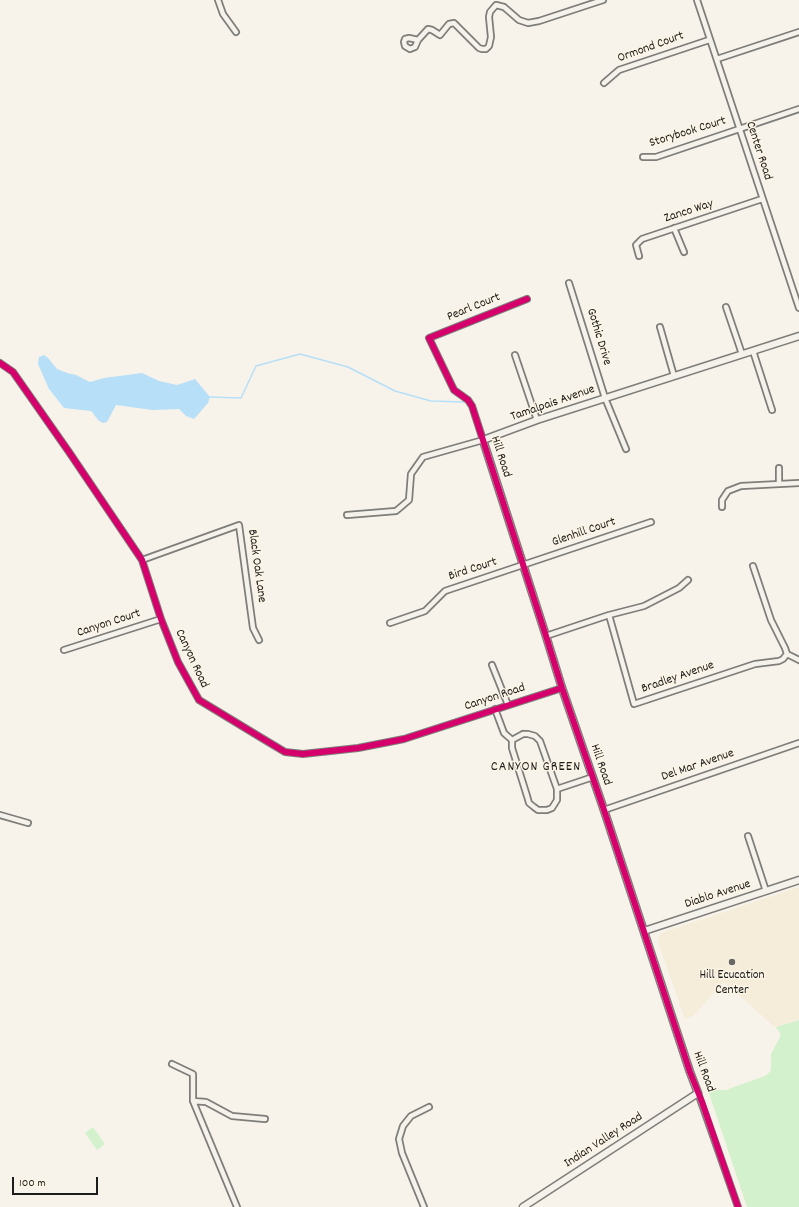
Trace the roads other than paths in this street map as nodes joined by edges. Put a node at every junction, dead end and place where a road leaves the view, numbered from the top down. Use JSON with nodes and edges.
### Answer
{"nodes":[{"id":1,"x":218,"y":0,"type":"edge"},
{"id":2,"x":603,"y":0,"type":"edge"},
{"id":3,"x":697,"y":0,"type":"edge"},
{"id":4,"x":236,"y":32,"type":"dead end"},
{"id":5,"x":799,"y":32,"type":"edge"},
{"id":6,"x":418,"y":40,"type":"dead end"},
{"id":7,"x":709,"y":40,"type":"junction"},
{"id":8,"x":717,"y":59,"type":"junction"},
{"id":9,"x":604,"y":83,"type":"dead end"},
{"id":10,"x":799,"y":109,"type":"edge"},
{"id":11,"x":739,"y":129,"type":"junction"},
{"id":12,"x":643,"y":157,"type":"dead end"},
{"id":13,"x":762,"y":199,"type":"junction"},
{"id":14,"x":674,"y":228,"type":"junction"},
{"id":15,"x":684,"y":252,"type":"dead end"},
{"id":16,"x":639,"y":256,"type":"dead end"},
{"id":17,"x":569,"y":283,"type":"dead end"},
{"id":18,"x":527,"y":299,"type":"dead end"},
{"id":19,"x":726,"y":306,"type":"dead end"},
{"id":20,"x":799,"y":308,"type":"edge"},
{"id":21,"x":660,"y":327,"type":"dead end"},
{"id":22,"x":799,"y":336,"type":"edge"},
{"id":23,"x":429,"y":338,"type":"joint"},
{"id":24,"x":753,"y":351,"type":"junction"},
{"id":25,"x":742,"y":354,"type":"junction"},
{"id":26,"x":515,"y":355,"type":"dead end"},
{"id":27,"x":0,"y":363,"type":"edge"},
{"id":28,"x":674,"y":376,"type":"junction"},
{"id":29,"x":605,"y":398,"type":"junction"},
{"id":30,"x":772,"y":410,"type":"dead end"},
{"id":31,"x":537,"y":420,"type":"junction"},
{"id":32,"x":483,"y":440,"type":"junction"},
{"id":33,"x":626,"y":449,"type":"dead end"},
{"id":34,"x":779,"y":468,"type":"dead end"},
{"id":35,"x":799,"y":483,"type":"edge"},
{"id":36,"x":779,"y":484,"type":"junction"},
{"id":37,"x":722,"y":507,"type":"dead end"},
{"id":38,"x":347,"y":516,"type":"dead end"},
{"id":39,"x":651,"y":522,"type":"dead end"},
{"id":40,"x":142,"y":560,"type":"junction"},
{"id":41,"x":524,"y":565,"type":"junction"},
{"id":42,"x":753,"y":566,"type":"dead end"},
{"id":43,"x":688,"y":580,"type":"dead end"},
{"id":44,"x":609,"y":615,"type":"junction"},
{"id":45,"x":161,"y":619,"type":"junction"},
{"id":46,"x":390,"y":623,"type":"dead end"},
{"id":47,"x":546,"y":636,"type":"junction"},
{"id":48,"x":259,"y":640,"type":"dead end"},
{"id":49,"x":64,"y":650,"type":"dead end"},
{"id":50,"x":787,"y":654,"type":"junction"},
{"id":51,"x":799,"y":660,"type":"edge"},
{"id":52,"x":492,"y":665,"type":"dead end"},
{"id":53,"x":562,"y":688,"type":"junction"},
{"id":54,"x":508,"y":705,"type":"junction"},
{"id":55,"x":494,"y":709,"type":"junction"},
{"id":56,"x":512,"y":740,"type":"junction"},
{"id":57,"x":799,"y":743,"type":"edge"},
{"id":58,"x":592,"y":777,"type":"junction"},
{"id":59,"x":557,"y":789,"type":"junction"},
{"id":60,"x":604,"y":810,"type":"junction"},
{"id":61,"x":1,"y":816,"type":"edge"},
{"id":62,"x":28,"y":823,"type":"dead end"},
{"id":63,"x":748,"y":836,"type":"dead end"},
{"id":64,"x":799,"y":880,"type":"edge"},
{"id":65,"x":766,"y":891,"type":"junction"},
{"id":66,"x":644,"y":931,"type":"junction"},
{"id":67,"x":172,"y":1064,"type":"dead end"},
{"id":68,"x":698,"y":1093,"type":"junction"},
{"id":69,"x":193,"y":1101,"type":"junction"},
{"id":70,"x":429,"y":1107,"type":"dead end"},
{"id":71,"x":265,"y":1120,"type":"dead end"},
{"id":72,"x":237,"y":1207,"type":"edge"},
{"id":73,"x":424,"y":1207,"type":"edge"},
{"id":74,"x":523,"y":1207,"type":"edge"},
{"id":75,"x":738,"y":1207,"type":"edge"}],
"edges":[{"from":1,"to":4,"type":"street"},
{"from":2,"to":6,"type":"street"},
{"from":3,"to":7,"type":"street","name":"Center Road"},
{"from":5,"to":8,"type":"street"},
{"from":7,"to":8,"type":"street","name":"Center Road"},
{"from":7,"to":9,"type":"street","name":"Ormond Court"},
{"from":8,"to":11,"type":"street","name":"Center Road"},
{"from":10,"to":11,"type":"street","name":"Storybook Court"},
{"from":11,"to":12,"type":"street","name":"Storybook Court"},
{"from":11,"to":13,"type":"street","name":"Center Road"},
{"from":13,"to":14,"type":"street","name":"Zanco Way"},
{"from":13,"to":20,"type":"street","name":"Center Road"},
{"from":14,"to":15,"type":"street"},
{"from":14,"to":16,"type":"street","name":"Zanco Way"},
{"from":17,"to":29,"type":"street","name":"Gothic Drive"},
{"from":18,"to":23,"type":"street","name":"Pearl Court"},
{"from":19,"to":25,"type":"street"},
{"from":21,"to":28,"type":"street"},
{"from":22,"to":24,"type":"street","name":"Tamalpais Avenue"},
{"from":23,"to":32,"type":"street","name":"Hill Road"},
{"from":24,"to":25,"type":"street","name":"Tamalpais Avenue"},
{"from":24,"to":30,"type":"street"},
{"from":25,"to":28,"type":"street","name":"Tamalpais Avenue"},
{"from":26,"to":31,"type":"street"},
{"from":27,"to":40,"type":"street","name":"Canyon Road"},
{"from":28,"to":29,"type":"street","name":"Tamalpais Avenue"},
{"from":29,"to":31,"type":"street","name":"Tamalpais Avenue"},
{"from":29,"to":33,"type":"street","name":"Gothic Drive"},
{"from":31,"to":32,"type":"street","name":"Tamalpais Avenue"},
{"from":32,"to":38,"type":"street","name":"Tamalpais Avenue"},
{"from":32,"to":41,"type":"street","name":"Hill Road"},
{"from":34,"to":36,"type":"street"},
{"from":35,"to":36,"type":"street"},
{"from":36,"to":37,"type":"street"},
{"from":39,"to":41,"type":"street","name":"Glenhill Court"},
{"from":40,"to":45,"type":"street","name":"Canyon Road"},
{"from":40,"to":48,"type":"street","name":"Black Oak Lane"},
{"from":41,"to":46,"type":"street","name":"Bird Court"},
{"from":41,"to":47,"type":"street","name":"Hill Road"},
{"from":42,"to":50,"type":"street"},
{"from":43,"to":44,"type":"street"},
{"from":44,"to":47,"type":"street"},
{"from":44,"to":50,"type":"street","name":"Bradley Avenue"},
{"from":45,"to":49,"type":"street","name":"Canyon Court"},
{"from":45,"to":55,"type":"street","name":"Canyon Road"},
{"from":47,"to":53,"type":"street","name":"Hill Road"},
{"from":50,"to":51,"type":"street"},
{"from":52,"to":54,"type":"street"},
{"from":53,"to":54,"type":"street","name":"Canyon Road"},
{"from":53,"to":58,"type":"street","name":"Hill Road"},
{"from":54,"to":55,"type":"street","name":"Canyon Road"},
{"from":55,"to":56,"type":"street"},
{"from":56,"to":59,"type":"street"},
{"from":56,"to":59,"type":"street"},
{"from":57,"to":60,"type":"street","name":"Del Mar Avenue"},
{"from":58,"to":59,"type":"street"},
{"from":58,"to":60,"type":"street","name":"Hill Road"},
{"from":60,"to":66,"type":"street","name":"Hill Road"},
{"from":61,"to":62,"type":"street"},
{"from":63,"to":65,"type":"street"},
{"from":64,"to":65,"type":"street","name":"Diablo Avenue"},
{"from":65,"to":66,"type":"street","name":"Diablo Avenue"},
{"from":66,"to":68,"type":"street","name":"Hill Road"},
{"from":67,"to":69,"type":"street"},
{"from":68,"to":74,"type":"street","name":"Indian Valley Road"},
{"from":68,"to":75,"type":"street","name":"Hill Road"},
{"from":69,"to":71,"type":"street"},
{"from":69,"to":72,"type":"street"},
{"from":70,"to":73,"type":"street"}]}
